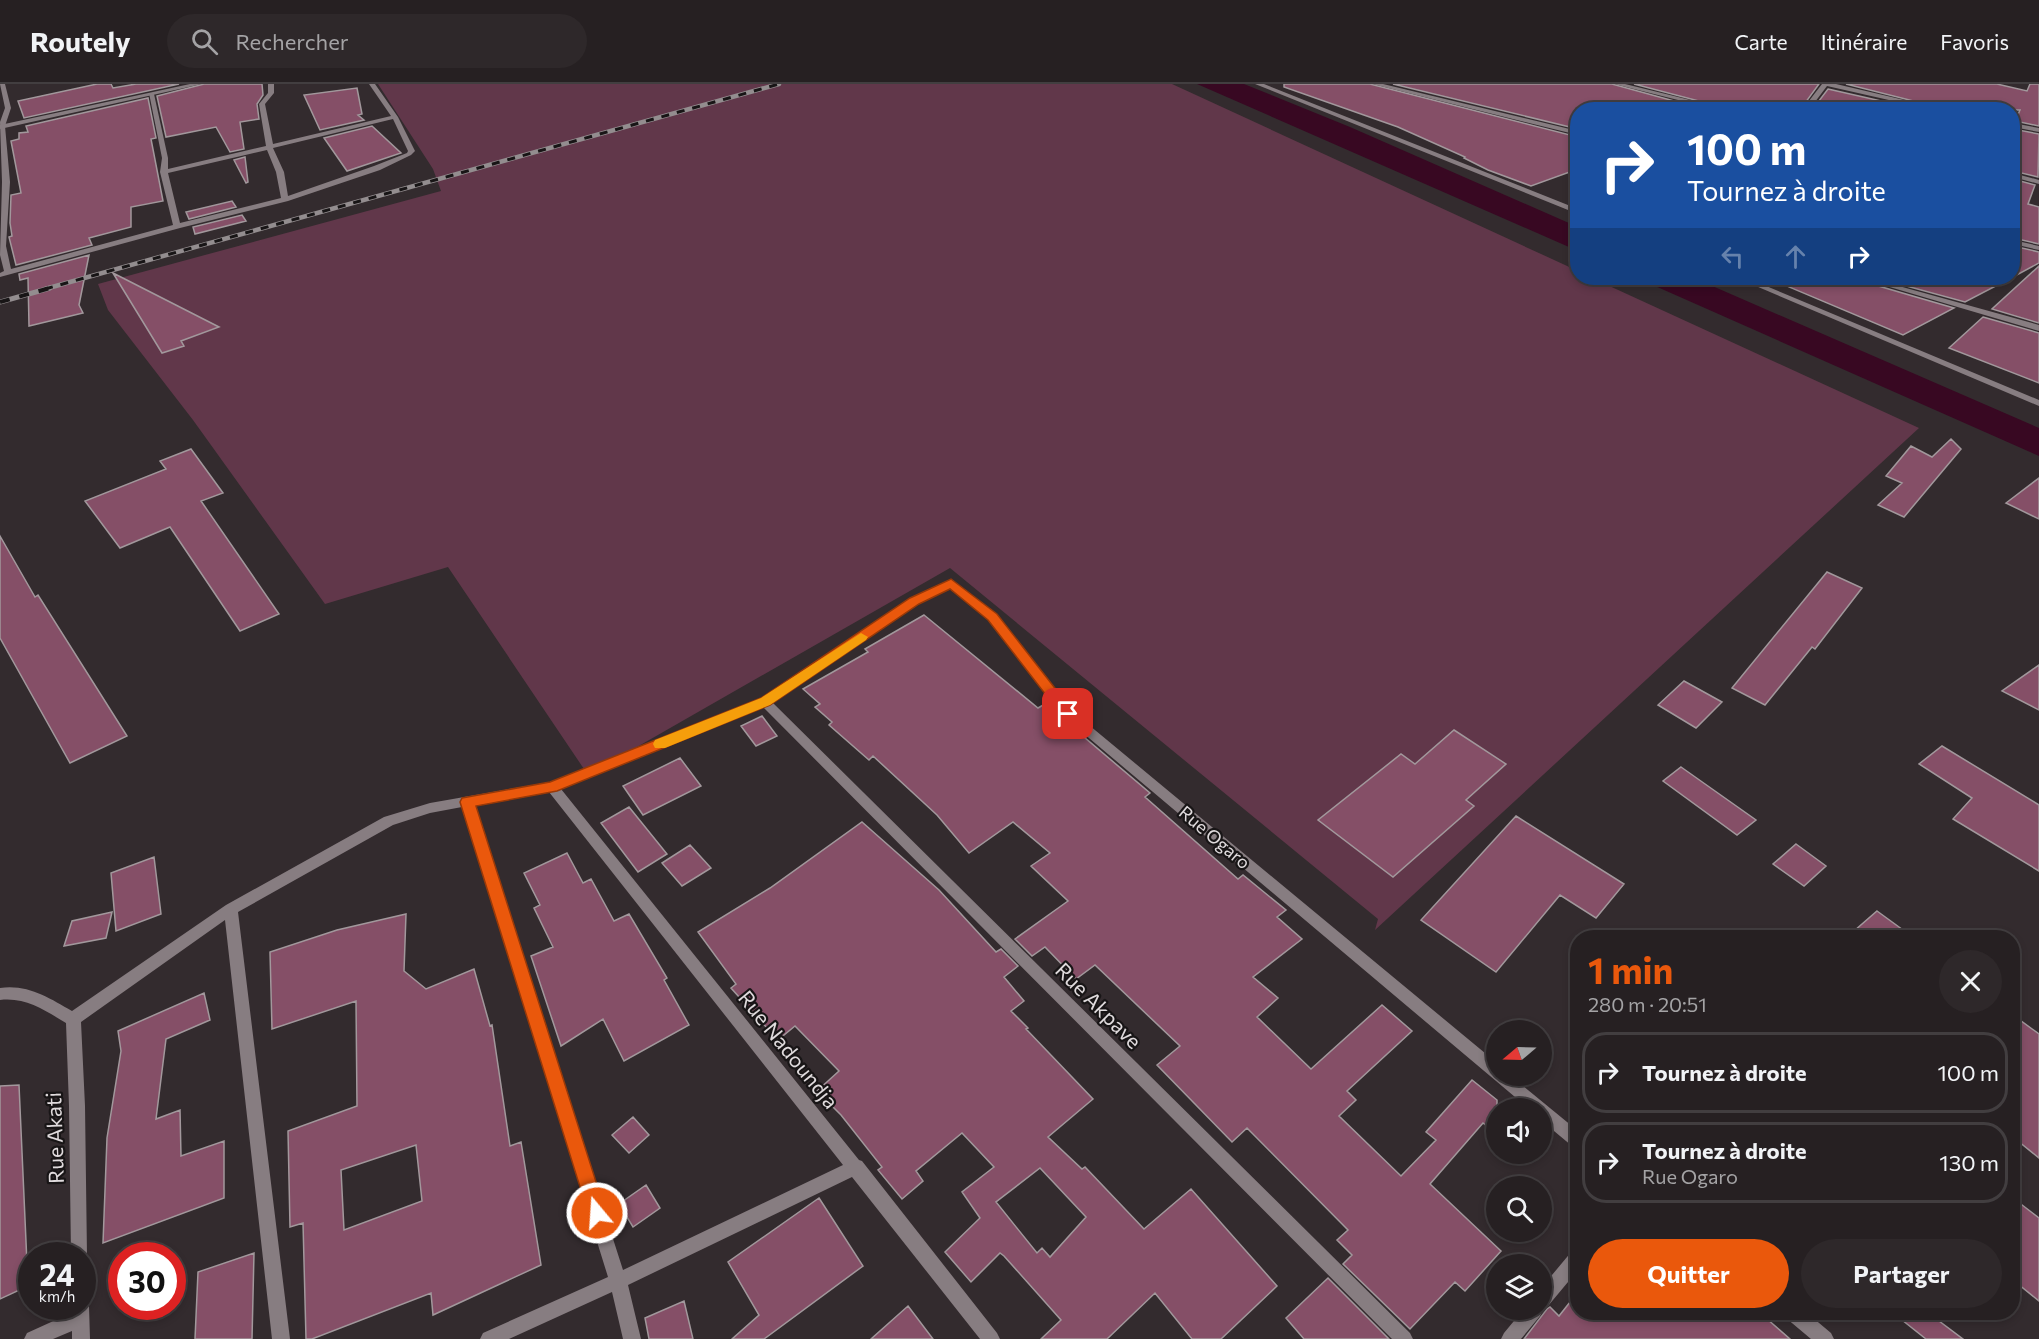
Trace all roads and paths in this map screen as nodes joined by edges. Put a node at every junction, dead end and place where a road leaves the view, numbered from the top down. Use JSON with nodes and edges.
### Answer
{"nodes":[{"id":1,"x":199,"y":84,"type":"edge"},
{"id":2,"x":271,"y":84,"type":"edge"},
{"id":3,"x":372,"y":84,"type":"edge"},
{"id":4,"x":1258,"y":84,"type":"edge"},
{"id":5,"x":1375,"y":84,"type":"edge"},
{"id":6,"x":1617,"y":84,"type":"edge"},
{"id":7,"x":1827,"y":84,"type":"edge"},
{"id":8,"x":3,"y":85,"type":"edge"},
{"id":9,"x":151,"y":94,"type":"junction"},
{"id":10,"x":1694,"y":102,"type":"edge"},
{"id":11,"x":1812,"y":102,"type":"edge"},
{"id":12,"x":1908,"y":102,"type":"edge"},
{"id":13,"x":395,"y":117,"type":"junction"},
{"id":14,"x":1,"y":126,"type":"edge"},
{"id":15,"x":2020,"y":126,"type":"edge"},
{"id":16,"x":2039,"y":130,"type":"edge"},
{"id":17,"x":1570,"y":132,"type":"edge"},
{"id":18,"x":270,"y":148,"type":"junction"},
{"id":19,"x":2,"y":156,"type":"edge"},
{"id":20,"x":164,"y":172,"type":"junction"},
{"id":21,"x":2020,"y":178,"type":"edge"},
{"id":22,"x":2039,"y":182,"type":"edge"},
{"id":23,"x":3,"y":183,"type":"edge"},
{"id":24,"x":285,"y":199,"type":"junction"},
{"id":25,"x":1570,"y":209,"type":"edge"},
{"id":26,"x":177,"y":226,"type":"junction"},
{"id":27,"x":2020,"y":244,"type":"edge"},
{"id":28,"x":2039,"y":248,"type":"edge"},
{"id":29,"x":4,"y":274,"type":"edge"},
{"id":30,"x":1759,"y":285,"type":"edge"},
{"id":31,"x":1888,"y":285,"type":"edge"},
{"id":32,"x":2039,"y":328,"type":"edge"},
{"id":33,"x":2039,"y":403,"type":"edge"},
{"id":34,"x":765,"y":702,"type":"junction"},
{"id":35,"x":552,"y":787,"type":"junction"},
{"id":36,"x":467,"y":802,"type":"junction"},
{"id":37,"x":231,"y":909,"type":"junction"},
{"id":38,"x":0,"y":994,"type":"edge"},
{"id":39,"x":73,"y":1019,"type":"junction"},
{"id":40,"x":1486,"y":1064,"type":"edge"},
{"id":41,"x":1512,"y":1086,"type":"edge"},
{"id":42,"x":1527,"y":1098,"type":"edge"},
{"id":43,"x":1552,"y":1119,"type":"edge"},
{"id":44,"x":1570,"y":1134,"type":"edge"},
{"id":45,"x":856,"y":1167,"type":"junction"},
{"id":46,"x":80,"y":1242,"type":"edge"},
{"id":47,"x":1570,"y":1267,"type":"edge"},
{"id":48,"x":618,"y":1281,"type":"junction"},
{"id":49,"x":1552,"y":1288,"type":"edge"},
{"id":50,"x":66,"y":1320,"type":"edge"},
{"id":51,"x":80,"y":1320,"type":"edge"},
{"id":52,"x":1526,"y":1320,"type":"edge"},
{"id":53,"x":1802,"y":1320,"type":"edge"},
{"id":54,"x":33,"y":1339,"type":"edge"},
{"id":55,"x":81,"y":1339,"type":"edge"},
{"id":56,"x":281,"y":1339,"type":"edge"},
{"id":57,"x":489,"y":1339,"type":"edge"},
{"id":58,"x":632,"y":1339,"type":"edge"},
{"id":59,"x":991,"y":1339,"type":"edge"},
{"id":60,"x":1404,"y":1339,"type":"edge"},
{"id":61,"x":1510,"y":1339,"type":"edge"},
{"id":62,"x":1825,"y":1339,"type":"edge"}],
"edges":[{"from":1,"to":9,"type":"street"},
{"from":2,"to":18,"type":"street"},
{"from":3,"to":13,"type":"street"},
{"from":4,"to":25,"type":"street"},
{"from":5,"to":17,"type":"street"},
{"from":6,"to":10,"type":"street"},
{"from":7,"to":11,"type":"street"},
{"from":7,"to":12,"type":"street"},
{"from":8,"to":14,"type":"street"},
{"from":9,"to":14,"type":"street"},
{"from":9,"to":20,"type":"street"},
{"from":13,"to":18,"type":"street"},
{"from":13,"to":24,"type":"street"},
{"from":14,"to":19,"type":"street"},
{"from":15,"to":16,"type":"street"},
{"from":18,"to":20,"type":"street"},
{"from":18,"to":24,"type":"street"},
{"from":19,"to":23,"type":"street"},
{"from":20,"to":26,"type":"street"},
{"from":21,"to":22,"type":"street"},
{"from":23,"to":29,"type":"street"},
{"from":24,"to":26,"type":"street"},
{"from":26,"to":29,"type":"street"},
{"from":27,"to":28,"type":"street"},
{"from":30,"to":33,"type":"street"},
{"from":31,"to":32,"type":"street"},
{"from":34,"to":35,"type":"street"},
{"from":34,"to":40,"type":"street","name":"Rue Ogaro"},
{"from":34,"to":60,"type":"street","name":"Rue Akpave"},
{"from":35,"to":36,"type":"street"},
{"from":35,"to":45,"type":"street","name":"Rue Nadoundja"},
{"from":36,"to":37,"type":"street"},
{"from":36,"to":48,"type":"street"},
{"from":37,"to":39,"type":"street"},
{"from":37,"to":56,"type":"street"},
{"from":38,"to":39,"type":"street"},
{"from":39,"to":46,"type":"street","name":"Rue Akati"},
{"from":41,"to":42,"type":"street","name":"Rue Ogaro"},
{"from":43,"to":44,"type":"street","name":"Rue Ogaro"},
{"from":45,"to":48,"type":"street"},
{"from":45,"to":59,"type":"street","name":"Rue Nadoundja"},
{"from":47,"to":49,"type":"street"},
{"from":48,"to":57,"type":"street"},
{"from":48,"to":58,"type":"street"},
{"from":50,"to":54,"type":"street"},
{"from":51,"to":55,"type":"street"},
{"from":52,"to":61,"type":"street"},
{"from":53,"to":62,"type":"street"}]}
